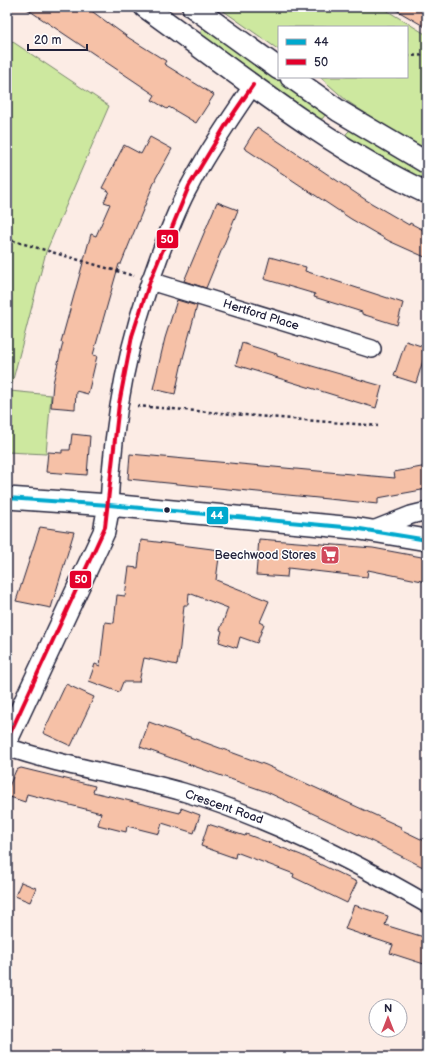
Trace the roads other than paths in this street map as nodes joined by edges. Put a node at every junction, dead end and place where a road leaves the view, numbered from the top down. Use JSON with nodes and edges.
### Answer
{"nodes":[{"id":1,"x":145,"y":7,"type":"edge"},
{"id":2,"x":193,"y":7,"type":"edge"},
{"id":3,"x":180,"y":32,"type":"junction"},
{"id":4,"x":278,"y":68,"type":"edge"},
{"id":5,"x":292,"y":78,"type":"edge"},
{"id":6,"x":253,"y":85,"type":"junction"},
{"id":7,"x":339,"y":111,"type":"junction"},
{"id":8,"x":325,"y":135,"type":"junction"},
{"id":9,"x":427,"y":162,"type":"edge"},
{"id":10,"x":427,"y":193,"type":"edge"},
{"id":11,"x":150,"y":281,"type":"junction"},
{"id":12,"x":372,"y":349,"type":"dead end"},
{"id":13,"x":7,"y":498,"type":"edge"},
{"id":14,"x":109,"y":504,"type":"junction"},
{"id":15,"x":427,"y":511,"type":"edge"},
{"id":16,"x":373,"y":530,"type":"junction"},
{"id":17,"x":427,"y":540,"type":"edge"},
{"id":18,"x":7,"y":740,"type":"edge"},
{"id":19,"x":7,"y":747,"type":"edge"},
{"id":20,"x":427,"y":904,"type":"edge"}],
"edges":[{"from":1,"to":3,"type":"street"},
{"from":2,"to":3,"type":"street"},
{"from":2,"to":4,"type":"street"},
{"from":3,"to":6,"type":"street"},
{"from":5,"to":7,"type":"street"},
{"from":6,"to":8,"type":"street"},
{"from":6,"to":11,"type":"street"},
{"from":7,"to":8,"type":"street"},
{"from":7,"to":9,"type":"street"},
{"from":8,"to":10,"type":"street"},
{"from":11,"to":12,"type":"street","name":"Hertford Place"},
{"from":11,"to":14,"type":"street"},
{"from":13,"to":14,"type":"street"},
{"from":14,"to":16,"type":"street"},
{"from":14,"to":18,"type":"street"},
{"from":15,"to":16,"type":"street"},
{"from":16,"to":17,"type":"street"},
{"from":19,"to":20,"type":"street","name":"Crescent Road"}]}
